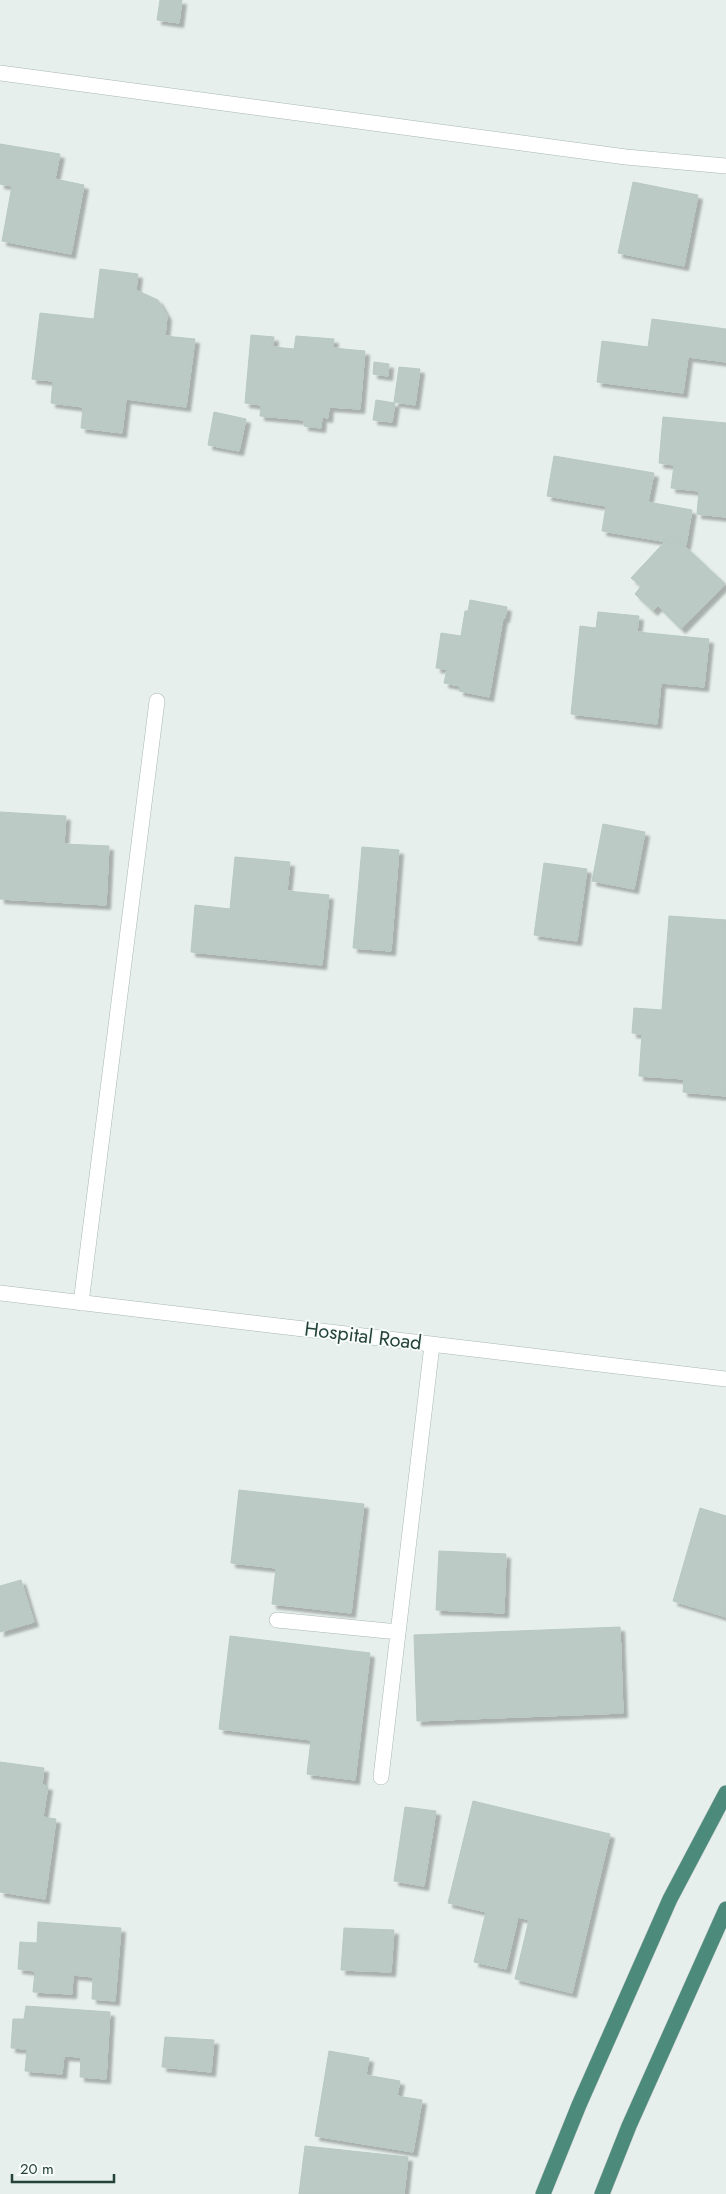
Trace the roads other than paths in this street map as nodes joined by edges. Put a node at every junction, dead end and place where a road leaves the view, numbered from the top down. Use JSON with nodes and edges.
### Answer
{"nodes":[{"id":1,"x":0,"y":73,"type":"edge"},
{"id":2,"x":726,"y":166,"type":"edge"},
{"id":3,"x":157,"y":701,"type":"dead end"},
{"id":4,"x":0,"y":1293,"type":"edge"},
{"id":5,"x":81,"y":1303,"type":"junction"},
{"id":6,"x":432,"y":1344,"type":"junction"},
{"id":7,"x":726,"y":1379,"type":"edge"},
{"id":8,"x":277,"y":1620,"type":"dead end"},
{"id":9,"x":398,"y":1632,"type":"junction"},
{"id":10,"x":381,"y":1777,"type":"dead end"},
{"id":11,"x":726,"y":1793,"type":"edge"},
{"id":12,"x":726,"y":1909,"type":"edge"},
{"id":13,"x":543,"y":2194,"type":"edge"},
{"id":14,"x":602,"y":2194,"type":"edge"}],
"edges":[{"from":1,"to":2,"type":"street"},
{"from":3,"to":5,"type":"street"},
{"from":4,"to":5,"type":"street","name":"Hospital Road"},
{"from":5,"to":6,"type":"street","name":"Hospital Road"},
{"from":6,"to":7,"type":"street","name":"Hospital Road"},
{"from":6,"to":9,"type":"street"},
{"from":8,"to":9,"type":"street"},
{"from":9,"to":10,"type":"street"},
{"from":11,"to":13,"type":"highway"},
{"from":12,"to":14,"type":"highway"}]}
